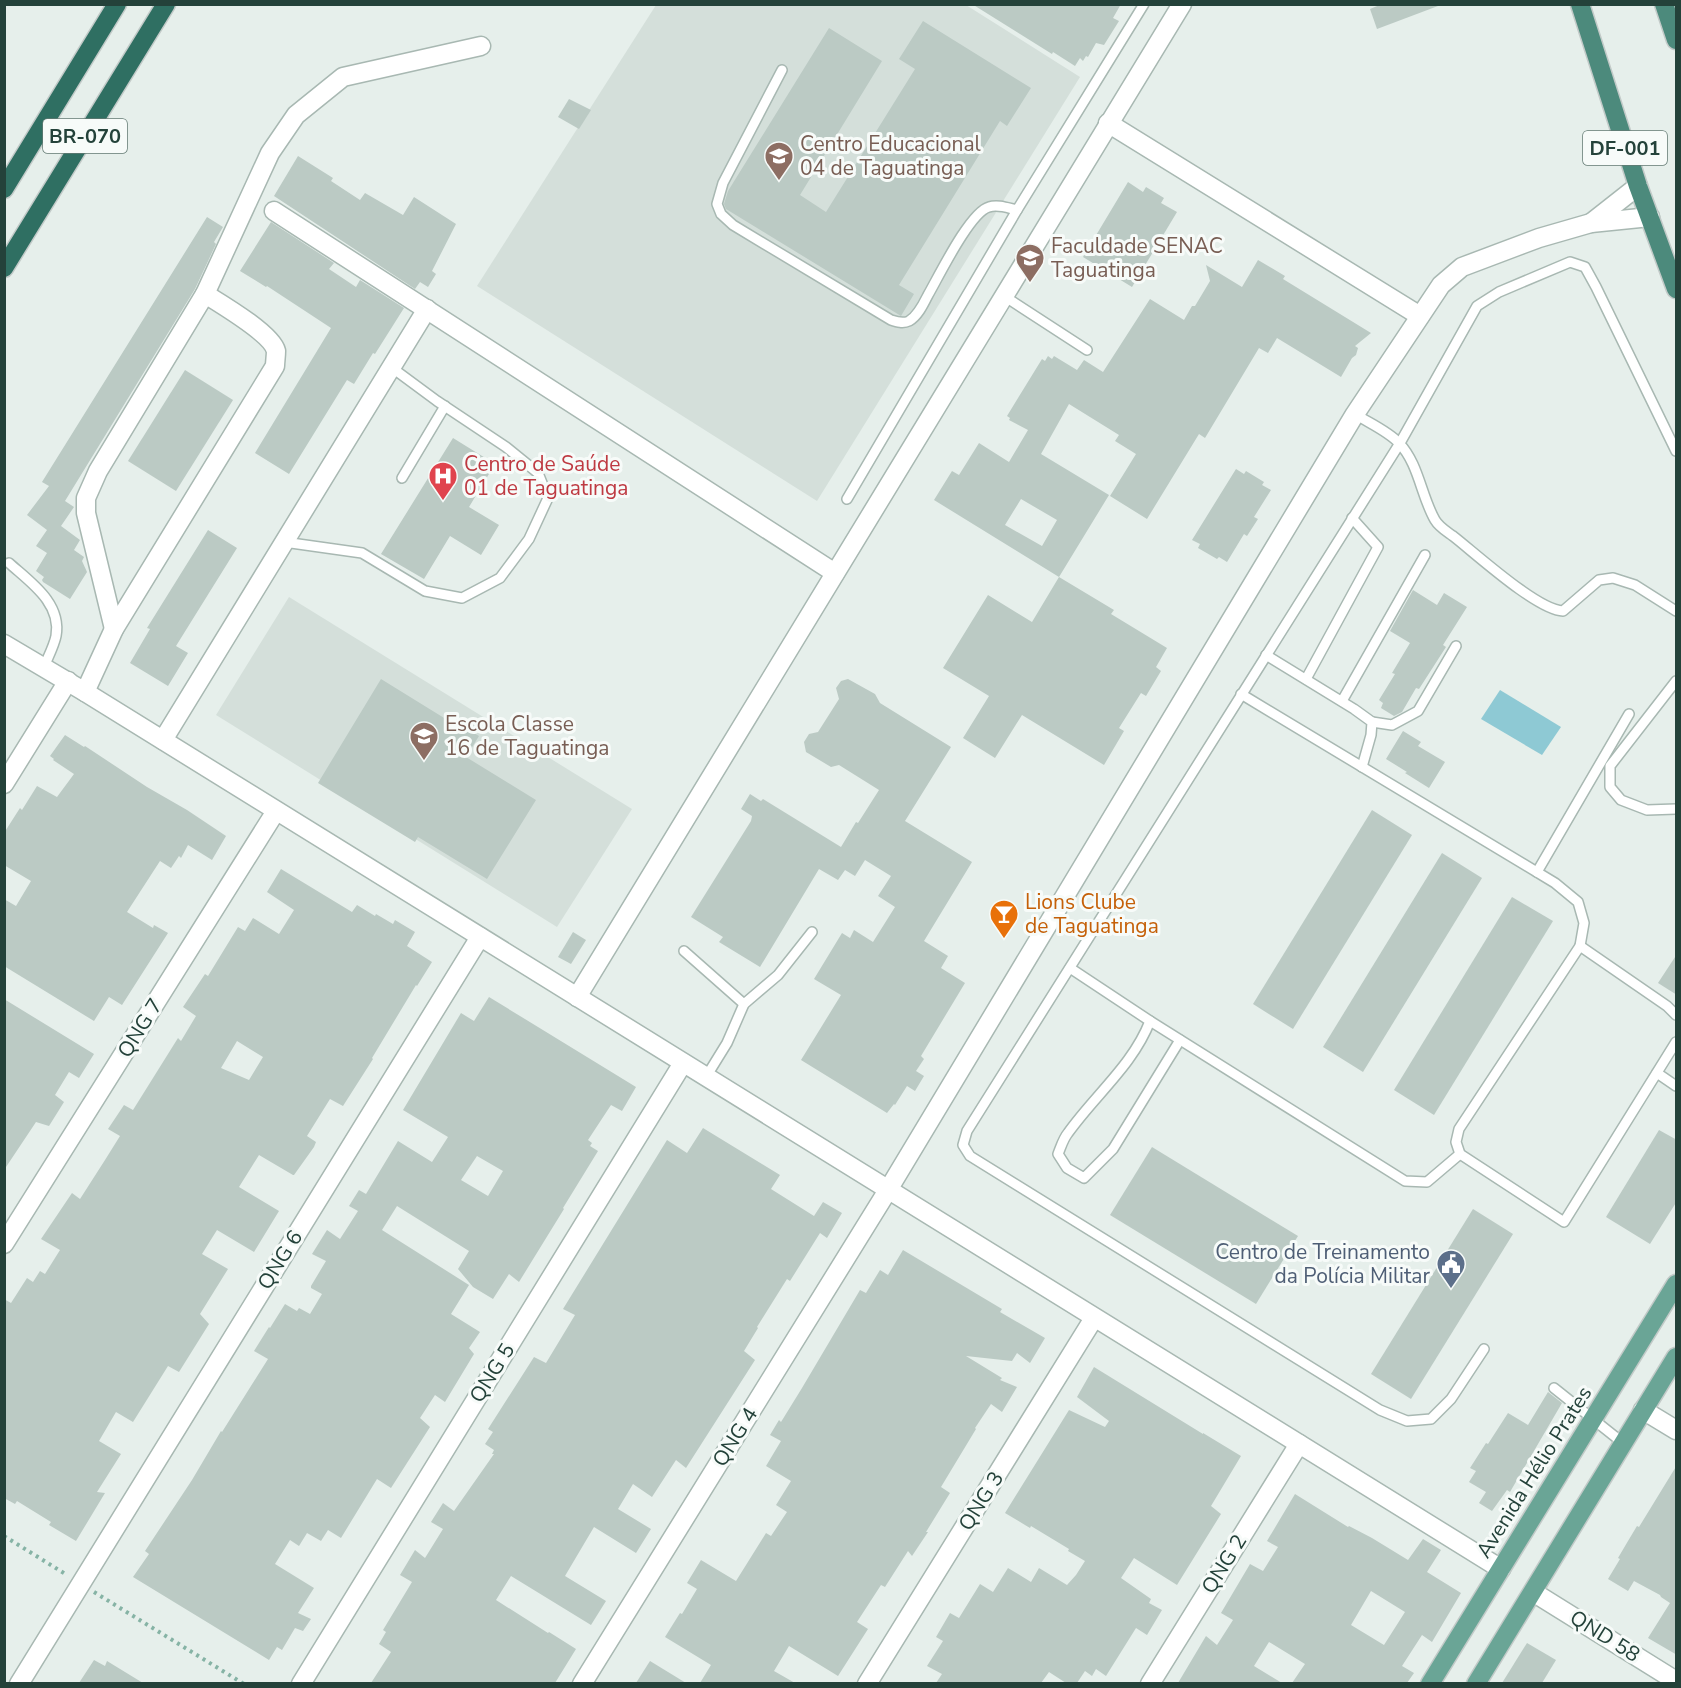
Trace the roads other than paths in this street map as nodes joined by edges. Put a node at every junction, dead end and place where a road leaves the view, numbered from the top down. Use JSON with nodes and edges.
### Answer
{"nodes":[{"id":1,"x":117,"y":4,"type":"edge"},
{"id":2,"x":166,"y":4,"type":"edge"},
{"id":3,"x":1144,"y":4,"type":"edge"},
{"id":4,"x":1182,"y":4,"type":"edge"},
{"id":5,"x":1580,"y":4,"type":"edge"},
{"id":6,"x":1664,"y":4,"type":"edge"},
{"id":7,"x":1677,"y":40,"type":"edge"},
{"id":8,"x":481,"y":46,"type":"dead end"},
{"id":9,"x":782,"y":70,"type":"dead end"},
{"id":10,"x":1108,"y":123,"type":"junction"},
{"id":11,"x":1638,"y":186,"type":"junction"},
{"id":12,"x":4,"y":189,"type":"edge"},
{"id":13,"x":1017,"y":210,"type":"junction"},
{"id":14,"x":274,"y":211,"type":"dead end"},
{"id":15,"x":1650,"y":218,"type":"junction"},
{"id":16,"x":1591,"y":224,"type":"junction"},
{"id":17,"x":4,"y":268,"type":"edge"},
{"id":18,"x":1677,"y":289,"type":"edge"},
{"id":19,"x":205,"y":294,"type":"junction"},
{"id":20,"x":1004,"y":296,"type":"junction"},
{"id":21,"x":427,"y":309,"type":"junction"},
{"id":22,"x":1420,"y":316,"type":"junction"},
{"id":23,"x":1088,"y":350,"type":"dead end"},
{"id":24,"x":391,"y":368,"type":"junction"},
{"id":25,"x":445,"y":406,"type":"junction"},
{"id":26,"x":1355,"y":414,"type":"junction"},
{"id":27,"x":1400,"y":443,"type":"junction"},
{"id":28,"x":1677,"y":451,"type":"edge"},
{"id":29,"x":402,"y":478,"type":"dead end"},
{"id":30,"x":847,"y":499,"type":"dead end"},
{"id":31,"x":1353,"y":518,"type":"junction"},
{"id":32,"x":284,"y":542,"type":"junction"},
{"id":33,"x":1425,"y":555,"type":"dead end"},
{"id":34,"x":9,"y":563,"type":"dead end"},
{"id":35,"x":835,"y":573,"type":"junction"},
{"id":36,"x":1677,"y":611,"type":"edge"},
{"id":37,"x":114,"y":630,"type":"junction"},
{"id":38,"x":4,"y":644,"type":"edge"},
{"id":39,"x":1456,"y":646,"type":"dead end"},
{"id":40,"x":1266,"y":655,"type":"junction"},
{"id":41,"x":44,"y":667,"type":"junction"},
{"id":42,"x":1306,"y":679,"type":"junction"},
{"id":43,"x":68,"y":681,"type":"junction"},
{"id":44,"x":1677,"y":681,"type":"edge"},
{"id":45,"x":85,"y":692,"type":"junction"},
{"id":46,"x":1241,"y":694,"type":"junction"},
{"id":47,"x":1342,"y":701,"type":"junction"},
{"id":48,"x":1629,"y":714,"type":"dead end"},
{"id":49,"x":1372,"y":723,"type":"junction"},
{"id":50,"x":163,"y":740,"type":"junction"},
{"id":51,"x":1362,"y":767,"type":"junction"},
{"id":52,"x":4,"y":784,"type":"edge"},
{"id":53,"x":1677,"y":809,"type":"edge"},
{"id":54,"x":276,"y":811,"type":"junction"},
{"id":55,"x":1537,"y":872,"type":"junction"},
{"id":56,"x":812,"y":932,"type":"dead end"},
{"id":57,"x":480,"y":937,"type":"junction"},
{"id":58,"x":1580,"y":946,"type":"junction"},
{"id":59,"x":684,"y":951,"type":"dead end"},
{"id":60,"x":1070,"y":968,"type":"junction"},
{"id":61,"x":577,"y":997,"type":"junction"},
{"id":62,"x":744,"y":1004,"type":"junction"},
{"id":63,"x":1677,"y":1016,"type":"edge"},
{"id":64,"x":1150,"y":1020,"type":"junction"},
{"id":65,"x":1180,"y":1040,"type":"junction"},
{"id":66,"x":1676,"y":1043,"type":"edge"},
{"id":67,"x":683,"y":1063,"type":"junction"},
{"id":68,"x":1657,"y":1073,"type":"junction"},
{"id":69,"x":705,"y":1077,"type":"junction"},
{"id":70,"x":1677,"y":1086,"type":"edge"},
{"id":71,"x":1460,"y":1154,"type":"junction"},
{"id":72,"x":888,"y":1190,"type":"junction"},
{"id":73,"x":4,"y":1244,"type":"edge"},
{"id":74,"x":1677,"y":1284,"type":"edge"},
{"id":75,"x":1094,"y":1318,"type":"junction"},
{"id":76,"x":1484,"y":1349,"type":"dead end"},
{"id":77,"x":1677,"y":1357,"type":"edge"},
{"id":78,"x":1554,"y":1388,"type":"dead end"},
{"id":79,"x":1643,"y":1410,"type":"junction"},
{"id":80,"x":1594,"y":1419,"type":"junction"},
{"id":81,"x":1677,"y":1430,"type":"edge"},
{"id":82,"x":1623,"y":1443,"type":"junction"},
{"id":83,"x":1299,"y":1444,"type":"junction"},
{"id":84,"x":1501,"y":1569,"type":"junction"},
{"id":85,"x":1533,"y":1592,"type":"junction"},
{"id":86,"x":1677,"y":1681,"type":"edge"},
{"id":87,"x":19,"y":1683,"type":"edge"},
{"id":88,"x":301,"y":1683,"type":"edge"},
{"id":89,"x":582,"y":1683,"type":"edge"},
{"id":90,"x":867,"y":1683,"type":"edge"},
{"id":91,"x":1150,"y":1683,"type":"edge"},
{"id":92,"x":1430,"y":1683,"type":"edge"},
{"id":93,"x":1476,"y":1683,"type":"edge"}],
"edges":[{"from":1,"to":12,"type":"highway","number":"BR-070"},
{"from":2,"to":17,"type":"highway","number":"BR-070"},
{"from":3,"to":13,"type":"lane"},
{"from":4,"to":10,"type":"street"},
{"from":5,"to":11,"type":"highway","number":"DF-001"},
{"from":6,"to":7,"type":"highway"},
{"from":8,"to":19,"type":"street"},
{"from":9,"to":13,"type":"lane"},
{"from":10,"to":20,"type":"street"},
{"from":10,"to":22,"type":"street"},
{"from":11,"to":15,"type":"highway","number":"DF-001"},
{"from":11,"to":16,"type":"street"},
{"from":13,"to":30,"type":"lane"},
{"from":14,"to":21,"type":"street"},
{"from":15,"to":16,"type":"street"},
{"from":15,"to":18,"type":"highway","number":"DF-001"},
{"from":16,"to":22,"type":"street","name":"QNG 4"},
{"from":19,"to":37,"type":"street"},
{"from":19,"to":37,"type":"street"},
{"from":20,"to":23,"type":"lane"},
{"from":20,"to":35,"type":"street"},
{"from":21,"to":24,"type":"street"},
{"from":21,"to":35,"type":"street"},
{"from":22,"to":26,"type":"street","name":"QNG 4"},
{"from":24,"to":25,"type":"lane"},
{"from":24,"to":32,"type":"street"},
{"from":25,"to":29,"type":"lane"},
{"from":25,"to":32,"type":"lane"},
{"from":26,"to":27,"type":"lane"},
{"from":26,"to":72,"type":"street","name":"QNG 4"},
{"from":27,"to":28,"type":"lane"},
{"from":27,"to":31,"type":"lane"},
{"from":27,"to":36,"type":"lane"},
{"from":31,"to":40,"type":"lane"},
{"from":31,"to":42,"type":"lane"},
{"from":32,"to":50,"type":"street"},
{"from":33,"to":47,"type":"lane"},
{"from":34,"to":41,"type":"lane"},
{"from":35,"to":61,"type":"street"},
{"from":37,"to":45,"type":"street"},
{"from":38,"to":41,"type":"street"},
{"from":39,"to":49,"type":"lane"},
{"from":40,"to":42,"type":"lane"},
{"from":40,"to":46,"type":"lane"},
{"from":41,"to":43,"type":"street"},
{"from":42,"to":47,"type":"lane"},
{"from":43,"to":45,"type":"street"},
{"from":43,"to":52,"type":"street"},
{"from":44,"to":53,"type":"lane"},
{"from":45,"to":50,"type":"street"},
{"from":46,"to":51,"type":"lane"},
{"from":46,"to":60,"type":"lane"},
{"from":47,"to":49,"type":"lane"},
{"from":48,"to":55,"type":"lane"},
{"from":49,"to":51,"type":"lane"},
{"from":50,"to":54,"type":"street"},
{"from":51,"to":55,"type":"lane"},
{"from":54,"to":57,"type":"street"},
{"from":54,"to":73,"type":"street","name":"QNG 7"},
{"from":55,"to":58,"type":"lane"},
{"from":56,"to":62,"type":"lane"},
{"from":57,"to":61,"type":"street"},
{"from":57,"to":87,"type":"street","name":"QNG 6"},
{"from":58,"to":63,"type":"lane"},
{"from":58,"to":71,"type":"lane"},
{"from":59,"to":62,"type":"lane"},
{"from":60,"to":64,"type":"lane"},
{"from":60,"to":76,"type":"lane"},
{"from":61,"to":67,"type":"street"},
{"from":62,"to":69,"type":"lane"},
{"from":64,"to":65,"type":"lane"},
{"from":64,"to":65,"type":"lane"},
{"from":65,"to":71,"type":"lane"},
{"from":66,"to":68,"type":"lane"},
{"from":67,"to":69,"type":"street"},
{"from":67,"to":88,"type":"street","name":"QNG 5"},
{"from":68,"to":70,"type":"lane"},
{"from":68,"to":71,"type":"lane"},
{"from":69,"to":72,"type":"street"},
{"from":72,"to":75,"type":"street"},
{"from":72,"to":89,"type":"street","name":"QNG 4"},
{"from":74,"to":80,"type":"main road","name":"Avenida Hélio Prates"},
{"from":75,"to":83,"type":"street"},
{"from":75,"to":90,"type":"street","name":"QNG 3"},
{"from":77,"to":79,"type":"main road"},
{"from":78,"to":80,"type":"lane"},
{"from":79,"to":81,"type":"street"},
{"from":79,"to":82,"type":"main road"},
{"from":80,"to":82,"type":"lane"},
{"from":80,"to":84,"type":"main road","name":"Avenida Hélio Prates"},
{"from":82,"to":85,"type":"main road"},
{"from":83,"to":84,"type":"street"},
{"from":83,"to":91,"type":"street","name":"QNG 2"},
{"from":84,"to":92,"type":"main road","name":"Avenida Hélio Prates"},
{"from":85,"to":86,"type":"street","name":"QND 58"},
{"from":85,"to":93,"type":"main road"}]}
